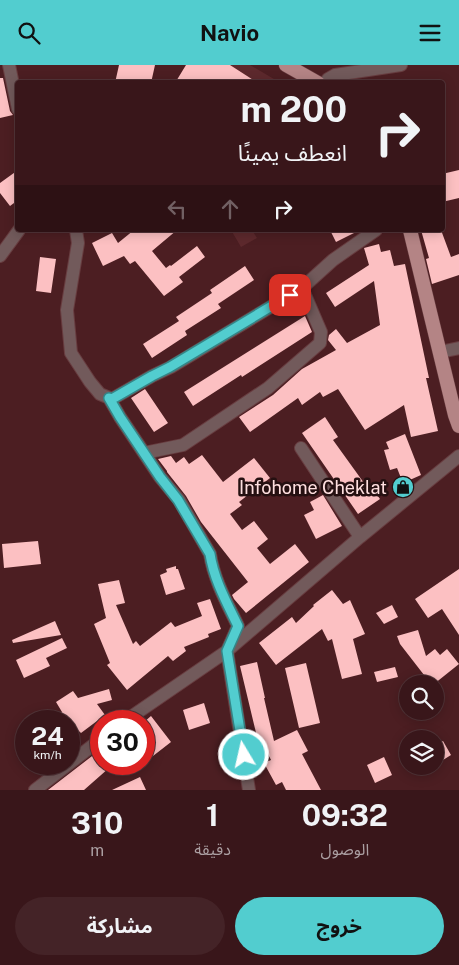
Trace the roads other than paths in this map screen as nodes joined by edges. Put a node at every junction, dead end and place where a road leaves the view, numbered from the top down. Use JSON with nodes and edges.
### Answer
{"nodes":[{"id":1,"x":9,"y":65,"type":"edge"},
{"id":2,"x":286,"y":65,"type":"edge"},
{"id":3,"x":401,"y":65,"type":"edge"},
{"id":4,"x":313,"y":80,"type":"edge"},
{"id":5,"x":327,"y":80,"type":"edge"},
{"id":6,"x":15,"y":94,"type":"edge"},
{"id":7,"x":18,"y":232,"type":"edge"},
{"id":8,"x":76,"y":232,"type":"edge"},
{"id":9,"x":373,"y":232,"type":"edge"},
{"id":10,"x":410,"y":232,"type":"edge"},
{"id":11,"x":0,"y":256,"type":"edge"},
{"id":12,"x":302,"y":288,"type":"junction"},
{"id":13,"x":459,"y":348,"type":"edge"},
{"id":14,"x":440,"y":353,"type":"junction"},
{"id":15,"x":109,"y":398,"type":"junction"},
{"id":16,"x":459,"y":426,"type":"edge"},
{"id":17,"x":301,"y":448,"type":"dead end"},
{"id":18,"x":144,"y":453,"type":"junction"},
{"id":19,"x":459,"y":456,"type":"edge"},
{"id":20,"x":360,"y":537,"type":"junction"},
{"id":21,"x":227,"y":651,"type":"junction"},
{"id":22,"x":141,"y":710,"type":"edge"},
{"id":23,"x":90,"y":748,"type":"edge"},
{"id":24,"x":35,"y":790,"type":"edge"},
{"id":25,"x":249,"y":790,"type":"edge"}],
"edges":[{"from":1,"to":6,"type":"street"},
{"from":2,"to":4,"type":"main road"},
{"from":3,"to":5,"type":"street"},
{"from":7,"to":11,"type":"street"},
{"from":8,"to":15,"type":"street"},
{"from":9,"to":12,"type":"street"},
{"from":10,"to":14,"type":"main road"},
{"from":12,"to":15,"type":"street"},
{"from":12,"to":18,"type":"street"},
{"from":13,"to":14,"type":"street"},
{"from":14,"to":16,"type":"main road"},
{"from":15,"to":18,"type":"street"},
{"from":17,"to":20,"type":"street"},
{"from":18,"to":21,"type":"street"},
{"from":19,"to":20,"type":"street"},
{"from":20,"to":21,"type":"street"},
{"from":21,"to":22,"type":"street"},
{"from":21,"to":25,"type":"street"},
{"from":23,"to":24,"type":"street"}]}
